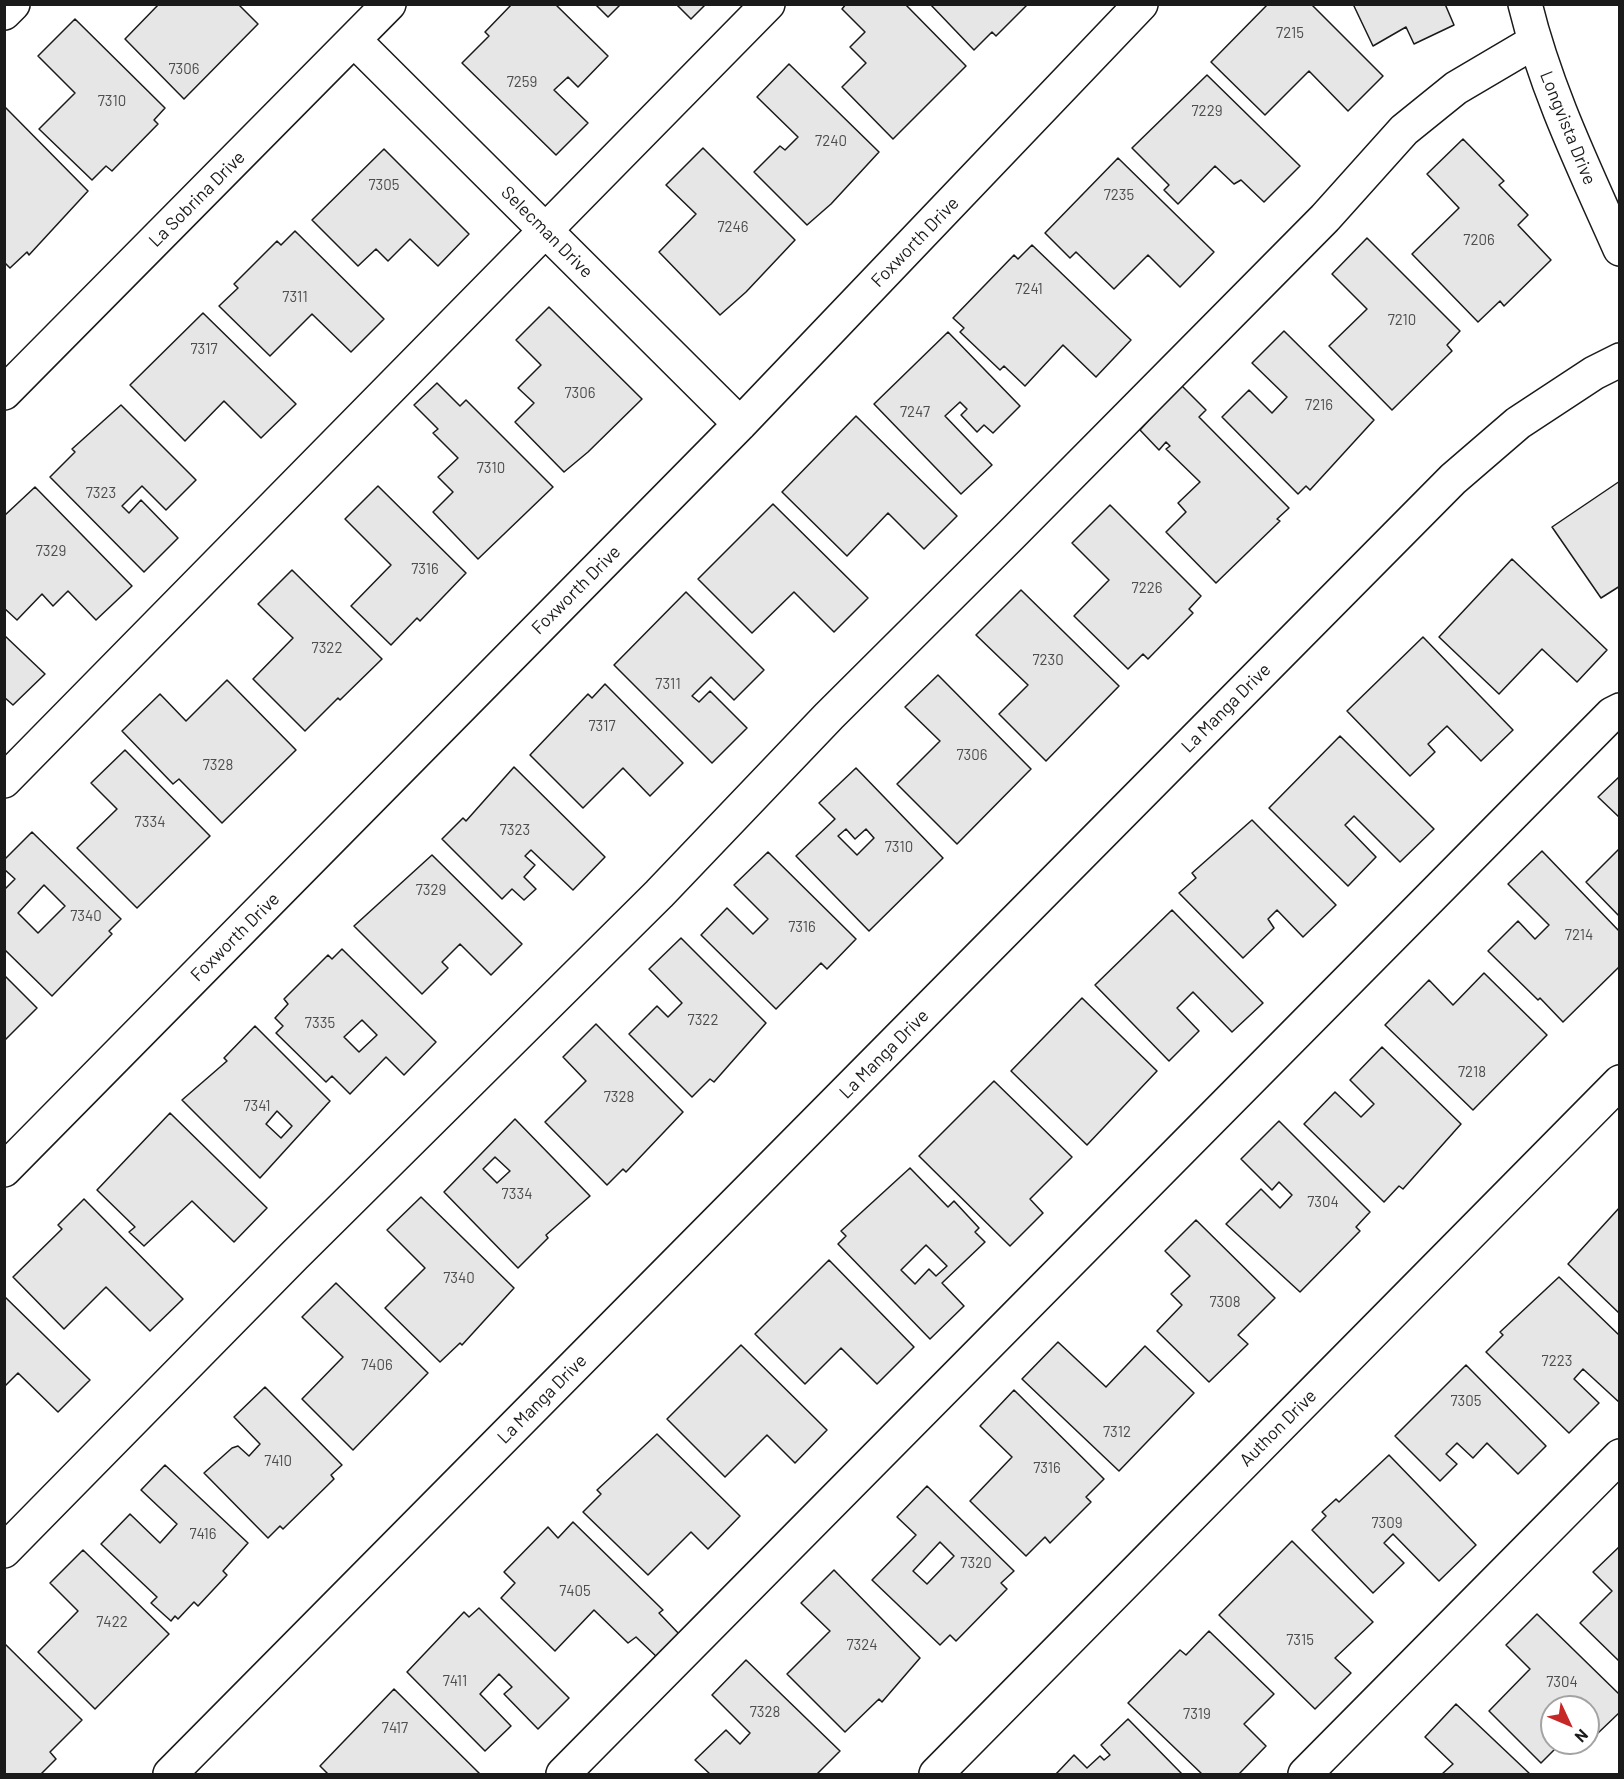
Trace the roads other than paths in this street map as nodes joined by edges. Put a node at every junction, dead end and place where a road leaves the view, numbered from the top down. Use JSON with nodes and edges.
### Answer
{"nodes":[{"id":1,"x":13,"y":4,"type":"edge"},
{"id":2,"x":389,"y":4,"type":"edge"},
{"id":3,"x":768,"y":4,"type":"edge"},
{"id":4,"x":1140,"y":4,"type":"edge"},
{"id":5,"x":1525,"y":4,"type":"edge"},
{"id":6,"x":4,"y":13,"type":"edge"},
{"id":7,"x":354,"y":40,"type":"junction"},
{"id":8,"x":1534,"y":42,"type":"junction"},
{"id":9,"x":546,"y":231,"type":"junction"},
{"id":10,"x":1620,"y":249,"type":"edge"},
{"id":11,"x":1620,"y":360,"type":"edge"},
{"id":12,"x":4,"y":393,"type":"edge"},
{"id":13,"x":740,"y":424,"type":"junction"},
{"id":14,"x":1620,"y":710,"type":"edge"},
{"id":15,"x":4,"y":781,"type":"edge"},
{"id":16,"x":1620,"y":1082,"type":"edge"},
{"id":17,"x":4,"y":1170,"type":"edge"},
{"id":18,"x":1620,"y":1456,"type":"edge"},
{"id":19,"x":4,"y":1551,"type":"edge"},
{"id":20,"x":170,"y":1774,"type":"edge"},
{"id":21,"x":563,"y":1774,"type":"edge"},
{"id":22,"x":936,"y":1774,"type":"edge"},
{"id":23,"x":1305,"y":1774,"type":"edge"}],
"edges":[{"from":1,"to":6,"type":"street"},
{"from":2,"to":7,"type":"street","name":"La Sobrina Drive"},
{"from":3,"to":9,"type":"street"},
{"from":4,"to":13,"type":"street","name":"Foxworth Drive"},
{"from":5,"to":8,"type":"street","name":"Longvista Drive"},
{"from":7,"to":9,"type":"street","name":"Selecman Drive"},
{"from":7,"to":12,"type":"street","name":"La Sobrina Drive"},
{"from":8,"to":10,"type":"street","name":"Longvista Drive"},
{"from":8,"to":19,"type":"street"},
{"from":9,"to":13,"type":"street","name":"Selecman Drive"},
{"from":9,"to":15,"type":"street"},
{"from":11,"to":20,"type":"street","name":"La Manga Drive"},
{"from":13,"to":17,"type":"street","name":"Foxworth Drive"},
{"from":14,"to":21,"type":"street"},
{"from":16,"to":22,"type":"street","name":"Authon Drive"},
{"from":18,"to":23,"type":"street"}]}
